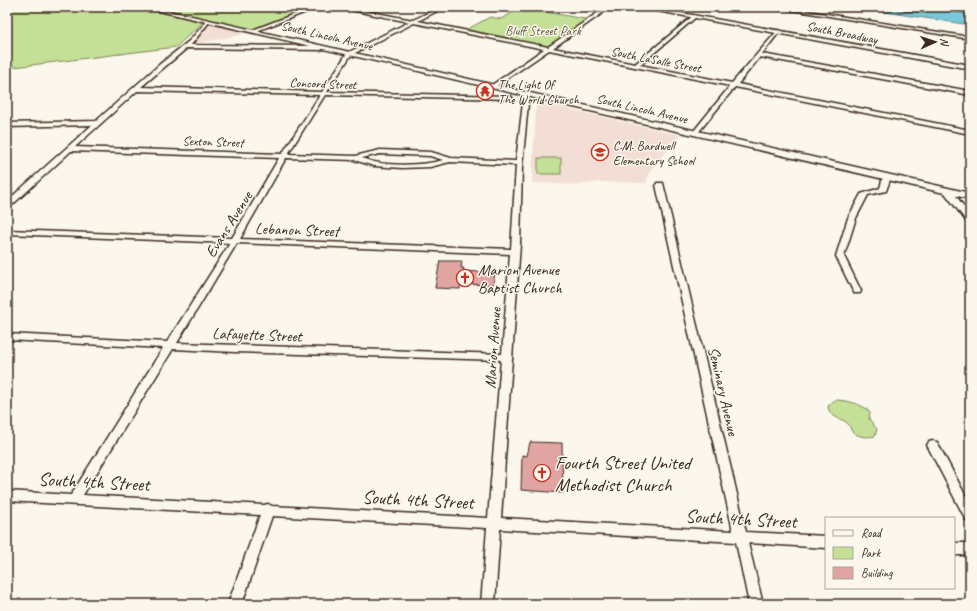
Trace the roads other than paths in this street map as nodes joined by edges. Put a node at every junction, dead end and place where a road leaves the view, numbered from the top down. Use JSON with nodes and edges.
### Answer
{"nodes":[{"id":1,"x":145,"y":7,"type":"edge"},
{"id":2,"x":317,"y":7,"type":"edge"},
{"id":3,"x":338,"y":7,"type":"edge"},
{"id":4,"x":443,"y":7,"type":"edge"},
{"id":5,"x":508,"y":7,"type":"edge"},
{"id":6,"x":609,"y":7,"type":"edge"},
{"id":7,"x":639,"y":7,"type":"edge"},
{"id":8,"x":775,"y":7,"type":"edge"},
{"id":9,"x":526,"y":10,"type":"dead end"},
{"id":10,"x":694,"y":16,"type":"junction"},
{"id":11,"x":208,"y":21,"type":"junction"},
{"id":12,"x":414,"y":21,"type":"junction"},
{"id":13,"x":778,"y":31,"type":"junction"},
{"id":14,"x":252,"y":32,"type":"junction"},
{"id":15,"x":970,"y":38,"type":"edge"},
{"id":16,"x":186,"y":46,"type":"junction"},
{"id":17,"x":321,"y":48,"type":"junction"},
{"id":18,"x":549,"y":49,"type":"junction"},
{"id":19,"x":349,"y":54,"type":"junction"},
{"id":20,"x":759,"y":55,"type":"junction"},
{"id":21,"x":636,"y":66,"type":"junction"},
{"id":22,"x":970,"y":67,"type":"edge"},
{"id":23,"x":733,"y":85,"type":"junction"},
{"id":24,"x":494,"y":86,"type":"junction"},
{"id":25,"x":136,"y":89,"type":"junction"},
{"id":26,"x":970,"y":93,"type":"edge"},
{"id":27,"x":323,"y":94,"type":"junction"},
{"id":28,"x":527,"y":94,"type":"junction"},
{"id":29,"x":510,"y":98,"type":"dead end"},
{"id":30,"x":99,"y":123,"type":"junction"},
{"id":31,"x":7,"y":125,"type":"edge"},
{"id":32,"x":970,"y":132,"type":"edge"},
{"id":33,"x":695,"y":133,"type":"junction"},
{"id":34,"x":70,"y":148,"type":"junction"},
{"id":35,"x":284,"y":155,"type":"junction"},
{"id":36,"x":356,"y":158,"type":"junction"},
{"id":37,"x":450,"y":160,"type":"junction"},
{"id":38,"x":520,"y":163,"type":"junction"},
{"id":39,"x":886,"y":177,"type":"junction"},
{"id":40,"x":660,"y":185,"type":"dead end"},
{"id":41,"x":948,"y":191,"type":"junction"},
{"id":42,"x":970,"y":196,"type":"edge"},
{"id":43,"x":7,"y":205,"type":"edge"},
{"id":44,"x":970,"y":220,"type":"edge"},
{"id":45,"x":7,"y":232,"type":"edge"},
{"id":46,"x":235,"y":241,"type":"junction"},
{"id":47,"x":515,"y":252,"type":"junction"},
{"id":48,"x":857,"y":291,"type":"dead end"},
{"id":49,"x":7,"y":337,"type":"edge"},
{"id":50,"x":170,"y":346,"type":"junction"},
{"id":51,"x":506,"y":357,"type":"junction"},
{"id":52,"x":933,"y":446,"type":"dead end"},
{"id":53,"x":7,"y":496,"type":"edge"},
{"id":54,"x":75,"y":498,"type":"junction"},
{"id":55,"x":268,"y":509,"type":"junction"},
{"id":56,"x":970,"y":516,"type":"edge"},
{"id":57,"x":493,"y":522,"type":"junction"},
{"id":58,"x":741,"y":537,"type":"junction"},
{"id":59,"x":825,"y":542,"type":"edge"},
{"id":60,"x":955,"y":548,"type":"edge"},
{"id":61,"x":970,"y":549,"type":"edge"},
{"id":62,"x":235,"y":604,"type":"edge"},
{"id":63,"x":488,"y":604,"type":"edge"},
{"id":64,"x":756,"y":604,"type":"edge"}],
"edges":[{"from":1,"to":11,"type":"street","name":"South Lincoln Avenue"},
{"from":2,"to":14,"type":"street"},
{"from":3,"to":12,"type":"street","name":"South LaSalle Street"},
{"from":4,"to":12,"type":"street"},
{"from":5,"to":9,"type":"street"},
{"from":6,"to":18,"type":"street"},
{"from":7,"to":10,"type":"street","name":"South Broadway"},
{"from":8,"to":15,"type":"street"},
{"from":10,"to":13,"type":"street","name":"South Broadway"},
{"from":10,"to":21,"type":"street"},
{"from":11,"to":14,"type":"street","name":"South Lincoln Avenue"},
{"from":11,"to":16,"type":"street"},
{"from":12,"to":18,"type":"street","name":"South LaSalle Street"},
{"from":12,"to":19,"type":"street"},
{"from":13,"to":20,"type":"street"},
{"from":13,"to":22,"type":"street","name":"South Broadway"},
{"from":14,"to":17,"type":"street","name":"South Lincoln Avenue"},
{"from":16,"to":17,"type":"street"},
{"from":16,"to":25,"type":"street"},
{"from":17,"to":19,"type":"street","name":"South Lincoln Avenue"},
{"from":18,"to":21,"type":"street","name":"South LaSalle Street"},
{"from":18,"to":24,"type":"street"},
{"from":19,"to":24,"type":"street","name":"South Lincoln Avenue"},
{"from":19,"to":27,"type":"street","name":"Evans Avenue"},
{"from":20,"to":23,"type":"street"},
{"from":20,"to":26,"type":"street"},
{"from":21,"to":23,"type":"street","name":"South LaSalle Street"},
{"from":23,"to":32,"type":"street","name":"South LaSalle Street"},
{"from":23,"to":33,"type":"street"},
{"from":24,"to":28,"type":"street","name":"South Lincoln Avenue"},
{"from":25,"to":27,"type":"street","name":"Concord Street"},
{"from":25,"to":30,"type":"street"},
{"from":27,"to":29,"type":"street","name":"Concord Street"},
{"from":27,"to":35,"type":"street","name":"Evans Avenue"},
{"from":28,"to":33,"type":"street","name":"South Lincoln Avenue"},
{"from":28,"to":38,"type":"street","name":"Marion Avenue"},
{"from":30,"to":31,"type":"street"},
{"from":30,"to":34,"type":"street"},
{"from":33,"to":39,"type":"street","name":"South Lincoln Avenue"},
{"from":34,"to":35,"type":"street","name":"Sexton Street"},
{"from":34,"to":43,"type":"street"},
{"from":35,"to":36,"type":"street","name":"Sexton Street"},
{"from":35,"to":46,"type":"street","name":"Evans Avenue"},
{"from":36,"to":37,"type":"street","name":"Sexton Street"},
{"from":36,"to":37,"type":"street","name":"Sexton Street"},
{"from":37,"to":38,"type":"street","name":"Sexton Street"},
{"from":38,"to":47,"type":"street","name":"Marion Avenue"},
{"from":39,"to":41,"type":"street","name":"South Lincoln Avenue"},
{"from":39,"to":48,"type":"street"},
{"from":40,"to":58,"type":"street","name":"Seminary Avenue"},
{"from":41,"to":42,"type":"street","name":"South Lincoln Avenue"},
{"from":41,"to":44,"type":"street"},
{"from":45,"to":46,"type":"street","name":"Lebanon Street"},
{"from":46,"to":47,"type":"street","name":"Lebanon Street"},
{"from":46,"to":50,"type":"street","name":"Evans Avenue"},
{"from":47,"to":51,"type":"street","name":"Marion Avenue"},
{"from":49,"to":50,"type":"street","name":"Lafayette Street"},
{"from":50,"to":51,"type":"street","name":"Lafayette Street"},
{"from":50,"to":54,"type":"street","name":"Evans Avenue"},
{"from":51,"to":57,"type":"street","name":"Marion Avenue"},
{"from":52,"to":56,"type":"street"},
{"from":53,"to":54,"type":"street","name":"South 4th Street"},
{"from":54,"to":55,"type":"street","name":"South 4th Street"},
{"from":55,"to":57,"type":"street","name":"South 4th Street"},
{"from":55,"to":62,"type":"street"},
{"from":57,"to":58,"type":"street","name":"South 4th Street"},
{"from":57,"to":63,"type":"street","name":"Marion Avenue"},
{"from":58,"to":59,"type":"street","name":"South 4th Street"},
{"from":58,"to":64,"type":"street","name":"Seminary Avenue"},
{"from":60,"to":61,"type":"street"}]}
